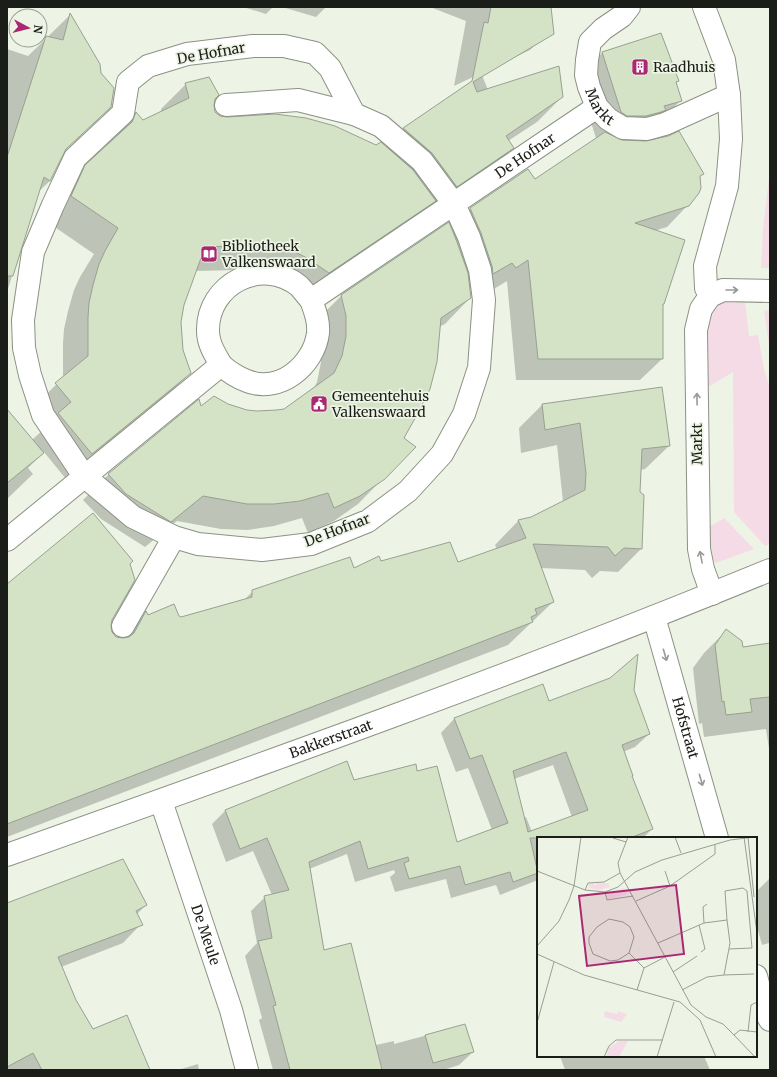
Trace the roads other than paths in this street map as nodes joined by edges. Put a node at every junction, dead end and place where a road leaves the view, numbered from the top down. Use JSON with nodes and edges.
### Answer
{"nodes":[{"id":1,"x":629,"y":7,"type":"edge"},
{"id":2,"x":704,"y":7,"type":"edge"},
{"id":3,"x":729,"y":96,"type":"junction"},
{"id":4,"x":226,"y":105,"type":"dead end"},
{"id":5,"x":597,"y":106,"type":"junction"},
{"id":6,"x":354,"y":114,"type":"junction"},
{"id":7,"x":454,"y":204,"type":"junction"},
{"id":8,"x":770,"y":291,"type":"edge"},
{"id":9,"x":710,"y":296,"type":"junction"},
{"id":10,"x":311,"y":300,"type":"junction"},
{"id":11,"x":221,"y":365,"type":"junction"},
{"id":12,"x":84,"y":476,"type":"junction"},
{"id":13,"x":174,"y":537,"type":"junction"},
{"id":14,"x":7,"y":540,"type":"edge"},
{"id":15,"x":770,"y":570,"type":"edge"},
{"id":16,"x":712,"y":594,"type":"junction"},
{"id":17,"x":654,"y":617,"type":"junction"},
{"id":18,"x":123,"y":626,"type":"dead end"},
{"id":19,"x":160,"y":801,"type":"junction"},
{"id":20,"x":717,"y":837,"type":"edge"},
{"id":21,"x":7,"y":855,"type":"edge"},
{"id":22,"x":757,"y":979,"type":"edge"},
{"id":23,"x":769,"y":1015,"type":"edge"},
{"id":24,"x":247,"y":1070,"type":"edge"}],
"edges":[{"from":1,"to":5,"type":"street","name":"Markt"},
{"from":2,"to":3,"type":"street"},
{"from":3,"to":5,"type":"street","name":"Markt"},
{"from":3,"to":9,"type":"street"},
{"from":4,"to":6,"type":"street"},
{"from":5,"to":7,"type":"street","name":"De Hofnar"},
{"from":6,"to":7,"type":"street","name":"De Hofnar"},
{"from":6,"to":12,"type":"street","name":"De Hofnar"},
{"from":7,"to":10,"type":"street","name":"De Hofnar"},
{"from":7,"to":13,"type":"street","name":"De Hofnar"},
{"from":9,"to":8,"type":"street","one_way":true},
{"from":16,"to":9,"type":"street","name":"Markt","one_way":true},
{"from":10,"to":11,"type":"street"},
{"from":10,"to":11,"type":"street"},
{"from":11,"to":12,"type":"street"},
{"from":12,"to":13,"type":"street","name":"De Hofnar"},
{"from":12,"to":14,"type":"street"},
{"from":13,"to":18,"type":"street"},
{"from":15,"to":16,"type":"street"},
{"from":16,"to":17,"type":"street"},
{"from":17,"to":19,"type":"street","name":"Bakkerstraat"},
{"from":17,"to":20,"type":"street","name":"Hofstraat","one_way":true},
{"from":19,"to":21,"type":"street","name":"Bakkerstraat"},
{"from":19,"to":24,"type":"street","name":"De Meule"},
{"from":22,"to":23,"type":"street"}]}
